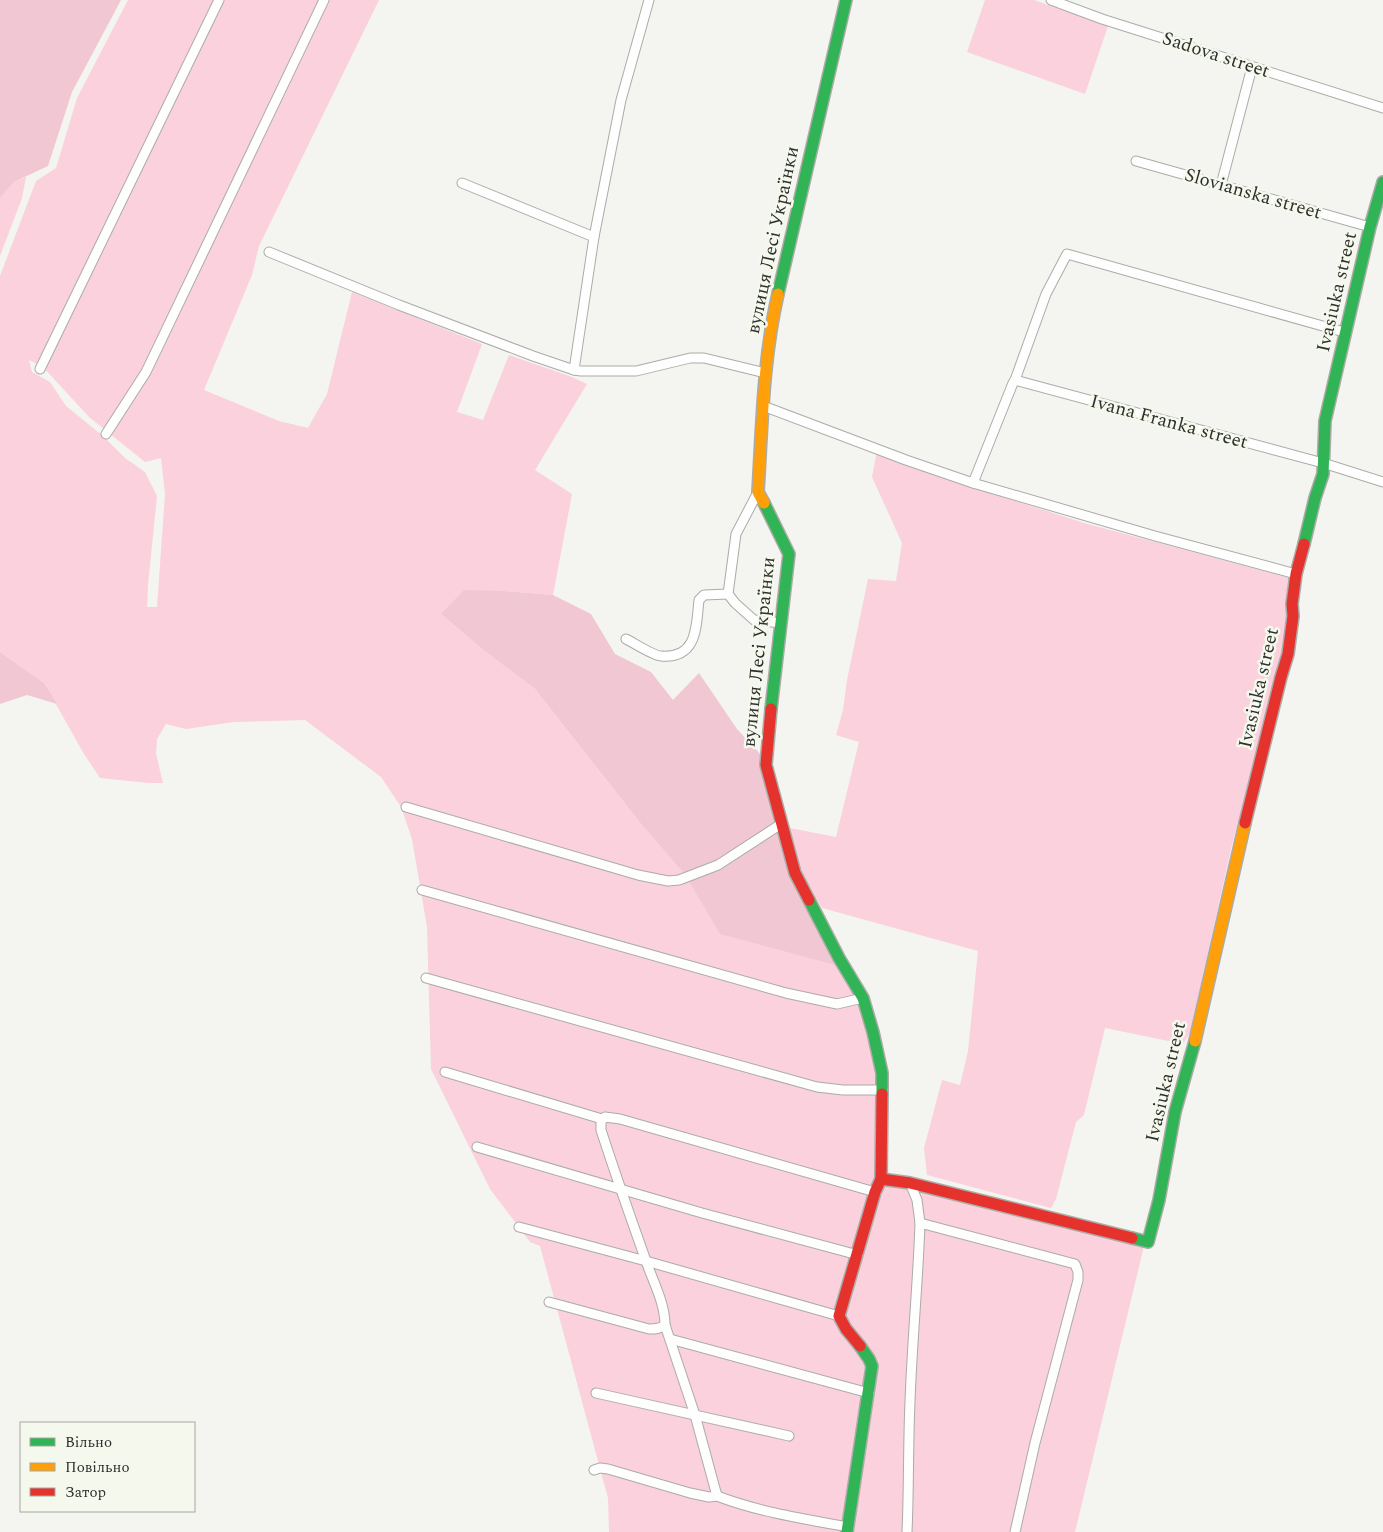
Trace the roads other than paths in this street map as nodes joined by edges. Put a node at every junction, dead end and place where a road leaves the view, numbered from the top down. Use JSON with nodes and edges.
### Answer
{"nodes":[{"id":1,"x":219,"y":0,"type":"edge"},
{"id":2,"x":324,"y":0,"type":"edge"},
{"id":3,"x":648,"y":0,"type":"edge"},
{"id":4,"x":846,"y":0,"type":"edge"},
{"id":5,"x":1051,"y":0,"type":"edge"},
{"id":6,"x":1252,"y":67,"type":"junction"},
{"id":7,"x":1383,"y":108,"type":"edge"},
{"id":8,"x":1136,"y":161,"type":"dead end"},
{"id":9,"x":1383,"y":182,"type":"edge"},
{"id":10,"x":462,"y":183,"type":"dead end"},
{"id":11,"x":1222,"y":185,"type":"junction"},
{"id":12,"x":1370,"y":227,"type":"junction"},
{"id":13,"x":594,"y":237,"type":"junction"},
{"id":14,"x":269,"y":252,"type":"dead end"},
{"id":15,"x":1344,"y":332,"type":"junction"},
{"id":16,"x":40,"y":369,"type":"dead end"},
{"id":17,"x":574,"y":370,"type":"junction"},
{"id":18,"x":765,"y":373,"type":"junction"},
{"id":19,"x":1015,"y":380,"type":"junction"},
{"id":20,"x":763,"y":406,"type":"junction"},
{"id":21,"x":106,"y":434,"type":"dead end"},
{"id":22,"x":1323,"y":463,"type":"junction"},
{"id":23,"x":1383,"y":482,"type":"edge"},
{"id":24,"x":972,"y":483,"type":"junction"},
{"id":25,"x":758,"y":492,"type":"junction"},
{"id":26,"x":1296,"y":574,"type":"junction"},
{"id":27,"x":728,"y":594,"type":"junction"},
{"id":28,"x":781,"y":623,"type":"junction"},
{"id":29,"x":626,"y":640,"type":"dead end"},
{"id":30,"x":406,"y":808,"type":"dead end"},
{"id":31,"x":781,"y":824,"type":"junction"},
{"id":32,"x":422,"y":890,"type":"dead end"},
{"id":33,"x":426,"y":978,"type":"dead end"},
{"id":34,"x":863,"y":998,"type":"junction"},
{"id":35,"x":445,"y":1072,"type":"dead end"},
{"id":36,"x":883,"y":1090,"type":"junction"},
{"id":37,"x":602,"y":1119,"type":"junction"},
{"id":38,"x":477,"y":1147,"type":"dead end"},
{"id":39,"x":881,"y":1179,"type":"junction"},
{"id":40,"x":910,"y":1183,"type":"junction"},
{"id":41,"x":621,"y":1188,"type":"junction"},
{"id":42,"x":875,"y":1192,"type":"junction"},
{"id":43,"x":920,"y":1223,"type":"junction"},
{"id":44,"x":518,"y":1227,"type":"dead end"},
{"id":45,"x":858,"y":1255,"type":"junction"},
{"id":46,"x":646,"y":1260,"type":"junction"},
{"id":47,"x":549,"y":1302,"type":"dead end"},
{"id":48,"x":840,"y":1316,"type":"junction"},
{"id":49,"x":665,"y":1325,"type":"junction"},
{"id":50,"x":670,"y":1339,"type":"junction"},
{"id":51,"x":869,"y":1392,"type":"junction"},
{"id":52,"x":596,"y":1393,"type":"dead end"},
{"id":53,"x":695,"y":1415,"type":"junction"},
{"id":54,"x":789,"y":1436,"type":"dead end"},
{"id":55,"x":594,"y":1470,"type":"dead end"},
{"id":56,"x":717,"y":1496,"type":"junction"},
{"id":57,"x":848,"y":1529,"type":"edge"},
{"id":58,"x":906,"y":1532,"type":"edge"},
{"id":59,"x":1014,"y":1532,"type":"edge"}],
"edges":[{"from":1,"to":16,"type":"street"},
{"from":2,"to":21,"type":"street"},
{"from":3,"to":13,"type":"street"},
{"from":4,"to":18,"type":"street","name":"вулиця Лесі Українки"},
{"from":5,"to":6,"type":"street","name":"Sadova street"},
{"from":6,"to":7,"type":"street","name":"Sadova street"},
{"from":6,"to":11,"type":"street"},
{"from":8,"to":11,"type":"street","name":"Slovianska street"},
{"from":9,"to":12,"type":"street","name":"Ivasiuka street"},
{"from":10,"to":13,"type":"street"},
{"from":11,"to":12,"type":"street","name":"Slovianska street"},
{"from":12,"to":15,"type":"street","name":"Ivasiuka street"},
{"from":13,"to":17,"type":"street"},
{"from":14,"to":17,"type":"street"},
{"from":15,"to":19,"type":"street"},
{"from":15,"to":22,"type":"street","name":"Ivasiuka street"},
{"from":17,"to":18,"type":"street"},
{"from":18,"to":20,"type":"street","name":"вулиця Лесі Українки"},
{"from":19,"to":22,"type":"street","name":"Ivana Franka street"},
{"from":19,"to":24,"type":"street"},
{"from":20,"to":24,"type":"street"},
{"from":20,"to":25,"type":"street","name":"вулиця Лесі Українки"},
{"from":22,"to":23,"type":"street","name":"Ivana Franka street"},
{"from":22,"to":26,"type":"street","name":"Ivasiuka street"},
{"from":24,"to":26,"type":"street"},
{"from":25,"to":27,"type":"street"},
{"from":25,"to":28,"type":"street","name":"вулиця Лесі Українки"},
{"from":26,"to":40,"type":"street","name":"Ivasiuka street"},
{"from":27,"to":28,"type":"street"},
{"from":27,"to":29,"type":"street"},
{"from":28,"to":31,"type":"street","name":"вулиця Лесі Українки"},
{"from":30,"to":31,"type":"street"},
{"from":31,"to":34,"type":"street","name":"вулиця Лесі Українки"},
{"from":32,"to":34,"type":"street"},
{"from":33,"to":36,"type":"street"},
{"from":34,"to":36,"type":"street","name":"вулиця Лесі Українки"},
{"from":35,"to":37,"type":"street"},
{"from":36,"to":39,"type":"street","name":"вулиця Лесі Українки"},
{"from":37,"to":41,"type":"street"},
{"from":37,"to":42,"type":"street"},
{"from":38,"to":41,"type":"street"},
{"from":39,"to":40,"type":"street"},
{"from":39,"to":42,"type":"street"},
{"from":40,"to":43,"type":"street"},
{"from":41,"to":45,"type":"street"},
{"from":41,"to":46,"type":"street"},
{"from":42,"to":45,"type":"street"},
{"from":43,"to":58,"type":"street"},
{"from":43,"to":59,"type":"street"},
{"from":44,"to":46,"type":"street"},
{"from":45,"to":48,"type":"street"},
{"from":46,"to":48,"type":"street"},
{"from":46,"to":49,"type":"street"},
{"from":47,"to":49,"type":"street"},
{"from":48,"to":51,"type":"street"},
{"from":49,"to":50,"type":"street"},
{"from":50,"to":51,"type":"street"},
{"from":50,"to":53,"type":"street"},
{"from":51,"to":57,"type":"street"},
{"from":52,"to":53,"type":"street"},
{"from":53,"to":54,"type":"street"},
{"from":53,"to":56,"type":"street"},
{"from":55,"to":56,"type":"street"},
{"from":56,"to":57,"type":"street"}]}
